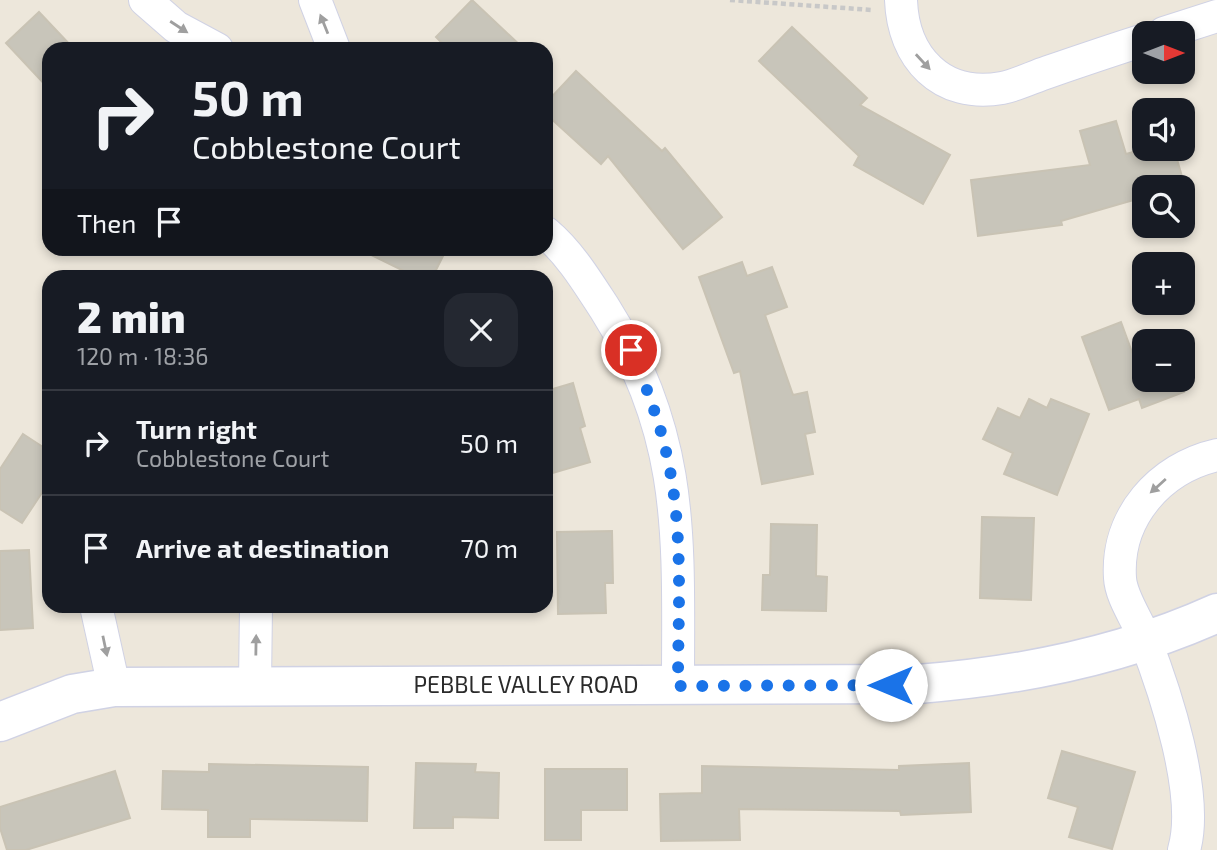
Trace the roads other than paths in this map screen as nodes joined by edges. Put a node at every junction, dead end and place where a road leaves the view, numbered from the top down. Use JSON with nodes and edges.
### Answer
{"nodes":[{"id":1,"x":145,"y":0,"type":"edge"},
{"id":2,"x":315,"y":0,"type":"edge"},
{"id":3,"x":901,"y":7,"type":"edge"},
{"id":4,"x":1217,"y":16,"type":"edge"},
{"id":5,"x":1195,"y":23,"type":"edge"},
{"id":6,"x":204,"y":42,"type":"edge"},
{"id":7,"x":331,"y":42,"type":"edge"},
{"id":8,"x":1132,"y":44,"type":"edge"},
{"id":9,"x":553,"y":241,"type":"edge"},
{"id":10,"x":1217,"y":455,"type":"edge"},
{"id":11,"x":98,"y":613,"type":"edge"},
{"id":12,"x":256,"y":613,"type":"edge"},
{"id":13,"x":1217,"y":613,"type":"edge"},
{"id":14,"x":1145,"y":640,"type":"junction"},
{"id":15,"x":255,"y":685,"type":"junction"},
{"id":16,"x":678,"y":686,"type":"junction"},
{"id":17,"x":114,"y":687,"type":"junction"},
{"id":18,"x":0,"y":722,"type":"edge"},
{"id":19,"x":1184,"y":850,"type":"edge"}],
"edges":[{"from":1,"to":6,"type":"street","one_way":true},
{"from":7,"to":2,"type":"street","one_way":true},
{"from":3,"to":8,"type":"street","one_way":true},
{"from":4,"to":5,"type":"street"},
{"from":9,"to":16,"type":"street"},
{"from":10,"to":14,"type":"street","one_way":true},
{"from":11,"to":17,"type":"street","one_way":true},
{"from":15,"to":12,"type":"street","one_way":true},
{"from":13,"to":14,"type":"street","name":"PEBBLE VALLEY ROAD"},
{"from":14,"to":16,"type":"street","name":"PEBBLE VALLEY ROAD"},
{"from":14,"to":19,"type":"street"},
{"from":15,"to":16,"type":"street","name":"PEBBLE VALLEY ROAD"},
{"from":15,"to":17,"type":"street","name":"PEBBLE VALLEY ROAD"},
{"from":17,"to":18,"type":"street","name":"PEBBLE VALLEY ROAD"}]}
